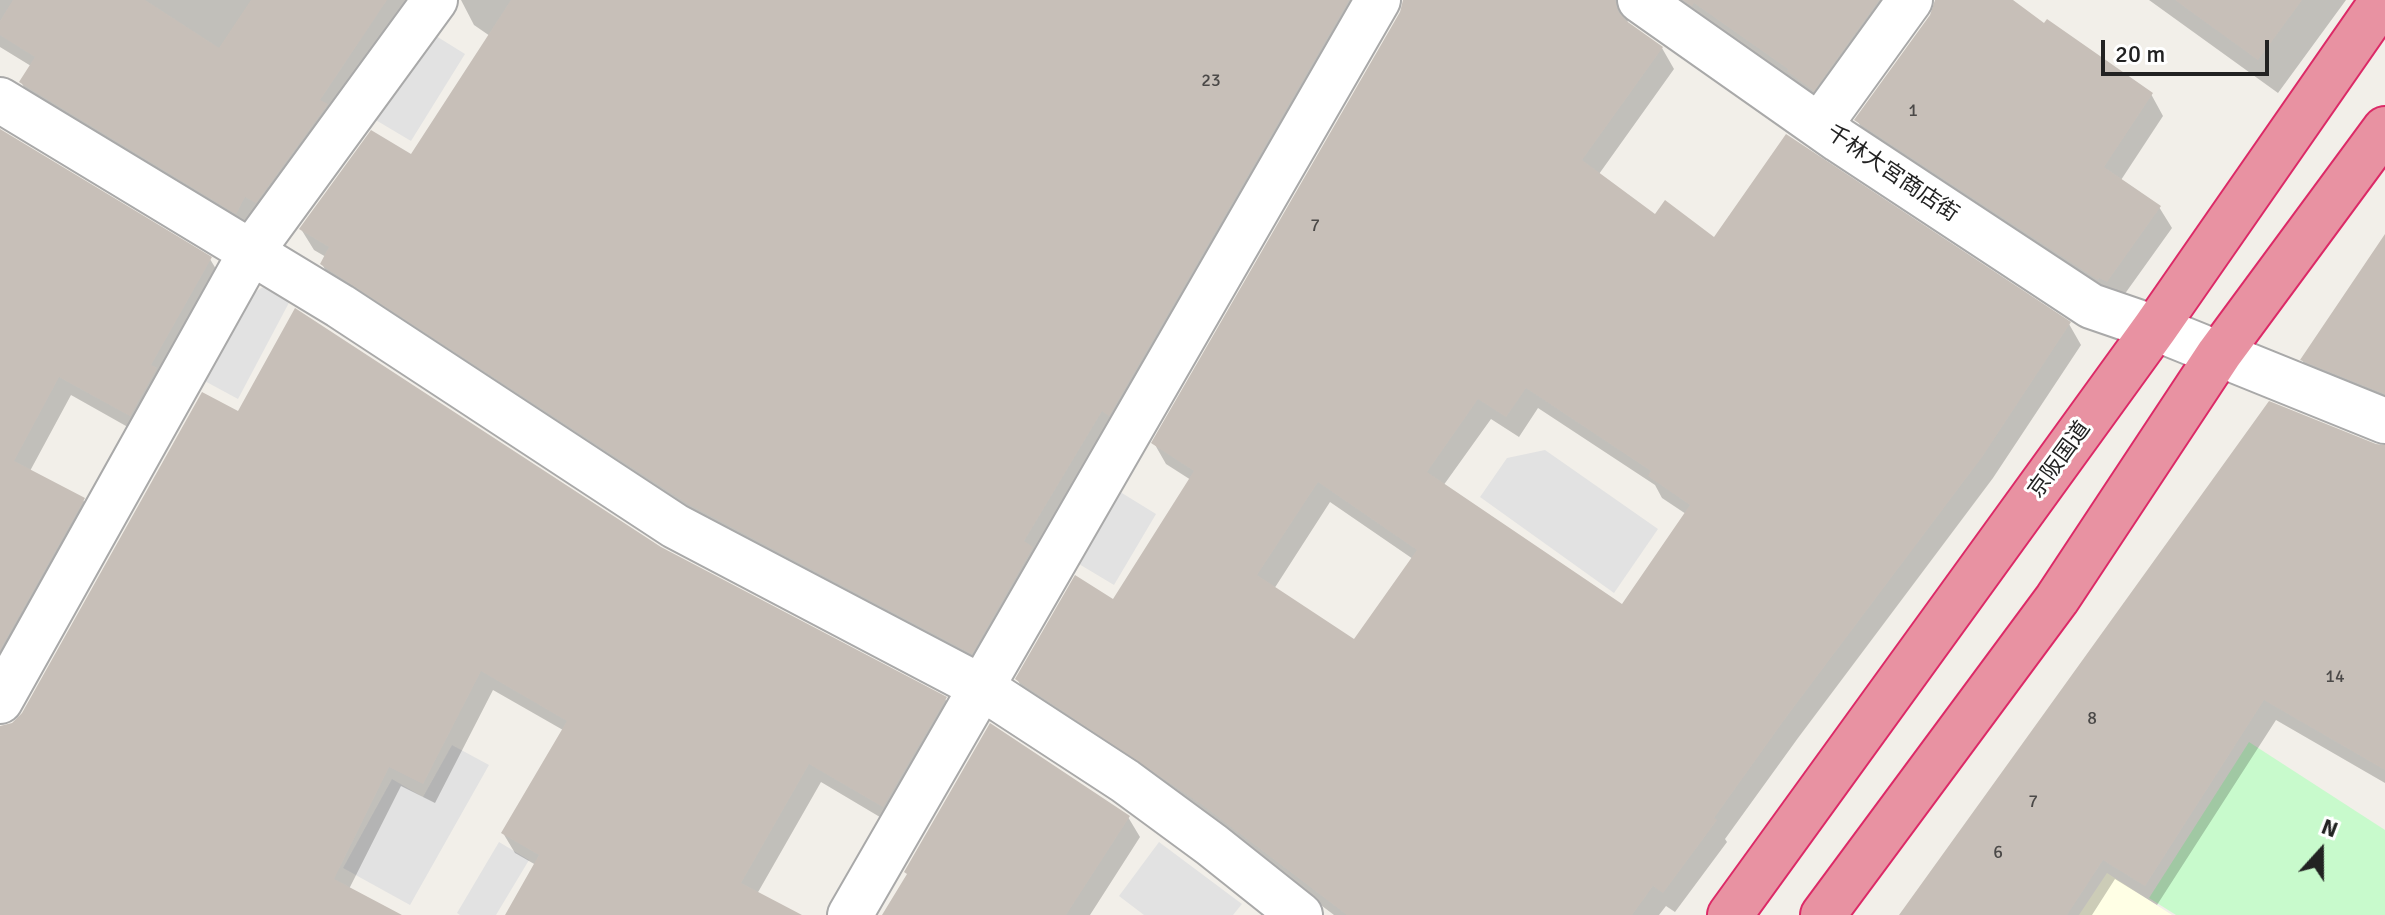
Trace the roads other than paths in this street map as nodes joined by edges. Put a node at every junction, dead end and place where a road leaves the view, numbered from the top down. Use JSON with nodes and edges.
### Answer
{"nodes":[{"id":1,"x":435,"y":0,"type":"edge"},
{"id":2,"x":1378,"y":0,"type":"edge"},
{"id":3,"x":1640,"y":0,"type":"edge"},
{"id":4,"x":1910,"y":0,"type":"edge"},
{"id":5,"x":2383,"y":0,"type":"edge"},
{"id":6,"x":0,"y":100,"type":"edge"},
{"id":7,"x":1819,"y":126,"type":"junction"},
{"id":8,"x":2385,"y":129,"type":"edge"},
{"id":9,"x":251,"y":252,"type":"junction"},
{"id":10,"x":2155,"y":328,"type":"junction"},
{"id":11,"x":2219,"y":354,"type":"junction"},
{"id":12,"x":2385,"y":421,"type":"edge"},
{"id":13,"x":981,"y":687,"type":"junction"},
{"id":14,"x":0,"y":701,"type":"edge"},
{"id":15,"x":850,"y":915,"type":"edge"},
{"id":16,"x":1300,"y":915,"type":"edge"},
{"id":17,"x":1730,"y":915,"type":"edge"},
{"id":18,"x":1823,"y":915,"type":"edge"}],
"edges":[{"from":1,"to":9,"type":"street"},
{"from":2,"to":13,"type":"street"},
{"from":3,"to":7,"type":"street","name":"千林大宮商店街"},
{"from":4,"to":7,"type":"street"},
{"from":5,"to":10,"type":"highway","name":"京阪国道"},
{"from":6,"to":9,"type":"street"},
{"from":7,"to":10,"type":"street","name":"千林大宮商店街"},
{"from":8,"to":11,"type":"highway"},
{"from":9,"to":13,"type":"street"},
{"from":9,"to":14,"type":"street"},
{"from":10,"to":11,"type":"street","name":"千林大宮商店街"},
{"from":10,"to":17,"type":"highway","name":"京阪国道"},
{"from":11,"to":12,"type":"street","name":"千林大宮商店街"},
{"from":11,"to":18,"type":"highway"},
{"from":13,"to":15,"type":"street"},
{"from":13,"to":16,"type":"street"}]}
